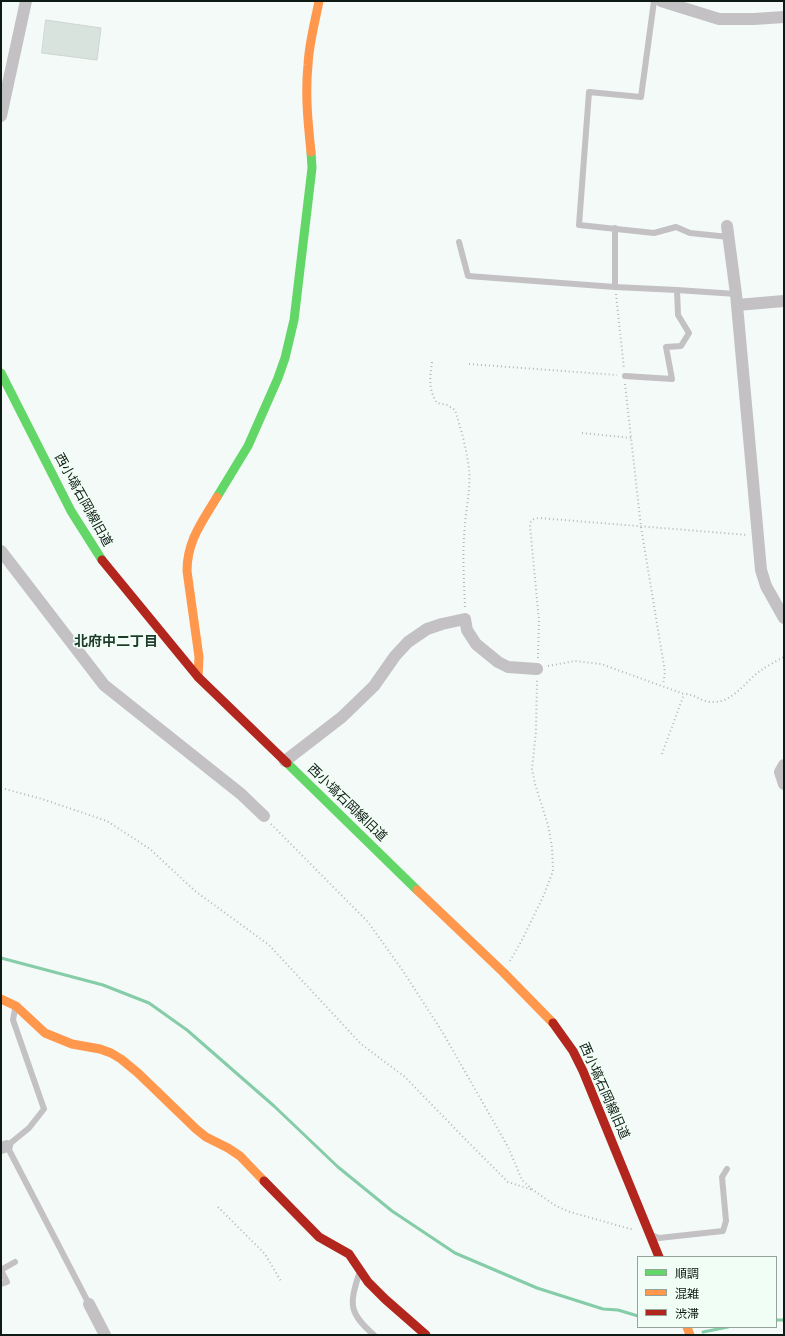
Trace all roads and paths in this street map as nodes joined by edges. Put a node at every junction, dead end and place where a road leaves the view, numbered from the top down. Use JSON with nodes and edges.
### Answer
{"nodes":[{"id":1,"x":26,"y":1,"type":"edge"},
{"id":2,"x":319,"y":1,"type":"edge"},
{"id":3,"x":654,"y":1,"type":"edge"},
{"id":4,"x":661,"y":1,"type":"edge"},
{"id":5,"x":784,"y":17,"type":"edge"},
{"id":6,"x":1,"y":116,"type":"edge"},
{"id":7,"x":615,"y":228,"type":"junction"},
{"id":8,"x":728,"y":232,"type":"joint"},
{"id":9,"x":459,"y":242,"type":"dead end"},
{"id":10,"x":615,"y":287,"type":"junction"},
{"id":11,"x":677,"y":290,"type":"junction"},
{"id":12,"x":736,"y":299,"type":"junction"},
{"id":13,"x":784,"y":302,"type":"edge"},
{"id":14,"x":432,"y":362,"type":"dead end"},
{"id":15,"x":469,"y":364,"type":"dead end"},
{"id":16,"x":1,"y":373,"type":"edge"},
{"id":17,"x":624,"y":376,"type":"junction"},
{"id":18,"x":582,"y":433,"type":"dead end"},
{"id":19,"x":632,"y":438,"type":"junction"},
{"id":20,"x":641,"y":526,"type":"junction"},
{"id":21,"x":758,"y":536,"type":"junction"},
{"id":22,"x":1,"y":551,"type":"edge"},
{"id":23,"x":784,"y":618,"type":"edge"},
{"id":24,"x":465,"y":619,"type":"junction"},
{"id":25,"x":784,"y":656,"type":"edge"},
{"id":26,"x":537,"y":669,"type":"junction"},
{"id":27,"x":198,"y":677,"type":"junction"},
{"id":28,"x":663,"y":685,"type":"junction"},
{"id":29,"x":684,"y":694,"type":"junction"},
{"id":30,"x":662,"y":754,"type":"dead end"},
{"id":31,"x":285,"y":761,"type":"junction"},
{"id":32,"x":784,"y":765,"type":"edge"},
{"id":33,"x":784,"y":784,"type":"edge"},
{"id":34,"x":1,"y":788,"type":"edge"},
{"id":35,"x":264,"y":816,"type":"joint"},
{"id":36,"x":503,"y":972,"type":"junction"},
{"id":37,"x":1,"y":999,"type":"edge"},
{"id":38,"x":16,"y":1006,"type":"junction"},
{"id":39,"x":4,"y":1147,"type":"edge"},
{"id":40,"x":727,"y":1169,"type":"dead end"},
{"id":41,"x":533,"y":1190,"type":"junction"},
{"id":42,"x":218,"y":1208,"type":"dead end"},
{"id":43,"x":650,"y":1235,"type":"junction"},
{"id":44,"x":659,"y":1256,"type":"edge"},
{"id":45,"x":15,"y":1262,"type":"dead end"},
{"id":46,"x":360,"y":1270,"type":"junction"},
{"id":47,"x":282,"y":1283,"type":"dead end"},
{"id":48,"x":1,"y":1284,"type":"edge"},
{"id":49,"x":89,"y":1304,"type":"joint"},
{"id":50,"x":105,"y":1335,"type":"edge"},
{"id":51,"x":374,"y":1335,"type":"edge"},
{"id":52,"x":426,"y":1335,"type":"edge"}],
"edges":[{"from":1,"to":6,"type":"street"},
{"from":2,"to":27,"type":"street"},
{"from":3,"to":7,"type":"lane"},
{"from":4,"to":5,"type":"street"},
{"from":7,"to":8,"type":"lane"},
{"from":7,"to":10,"type":"lane"},
{"from":8,"to":12,"type":"street"},
{"from":9,"to":10,"type":"lane"},
{"from":10,"to":11,"type":"lane"},
{"from":10,"to":17,"type":"path"},
{"from":11,"to":12,"type":"lane"},
{"from":11,"to":17,"type":"lane"},
{"from":12,"to":13,"type":"street"},
{"from":12,"to":21,"type":"street"},
{"from":14,"to":24,"type":"path"},
{"from":15,"to":17,"type":"path"},
{"from":16,"to":27,"type":"street","name":"西小塙石岡線旧道"},
{"from":17,"to":19,"type":"path"},
{"from":18,"to":19,"type":"path"},
{"from":19,"to":20,"type":"path"},
{"from":20,"to":21,"type":"path"},
{"from":20,"to":26,"type":"path"},
{"from":20,"to":28,"type":"path"},
{"from":21,"to":23,"type":"street"},
{"from":22,"to":35,"type":"street"},
{"from":24,"to":26,"type":"street"},
{"from":24,"to":31,"type":"street"},
{"from":25,"to":29,"type":"path"},
{"from":26,"to":28,"type":"path"},
{"from":26,"to":36,"type":"path"},
{"from":27,"to":31,"type":"street","name":"西小塙石岡線旧道"},
{"from":28,"to":29,"type":"path"},
{"from":29,"to":30,"type":"path"},
{"from":31,"to":36,"type":"street","name":"西小塙石岡線旧道"},
{"from":32,"to":33,"type":"street"},
{"from":34,"to":41,"type":"path"},
{"from":35,"to":41,"type":"path"},
{"from":36,"to":43,"type":"street","name":"西小塙石岡線旧道"},
{"from":37,"to":38,"type":"street"},
{"from":38,"to":39,"type":"lane"},
{"from":38,"to":46,"type":"street"},
{"from":39,"to":49,"type":"lane"},
{"from":40,"to":43,"type":"lane"},
{"from":41,"to":43,"type":"path"},
{"from":42,"to":47,"type":"path"},
{"from":43,"to":44,"type":"street","name":"西小塙石岡線旧道"},
{"from":45,"to":48,"type":"lane"},
{"from":46,"to":51,"type":"lane"},
{"from":46,"to":52,"type":"street"},
{"from":49,"to":50,"type":"street"}]}
